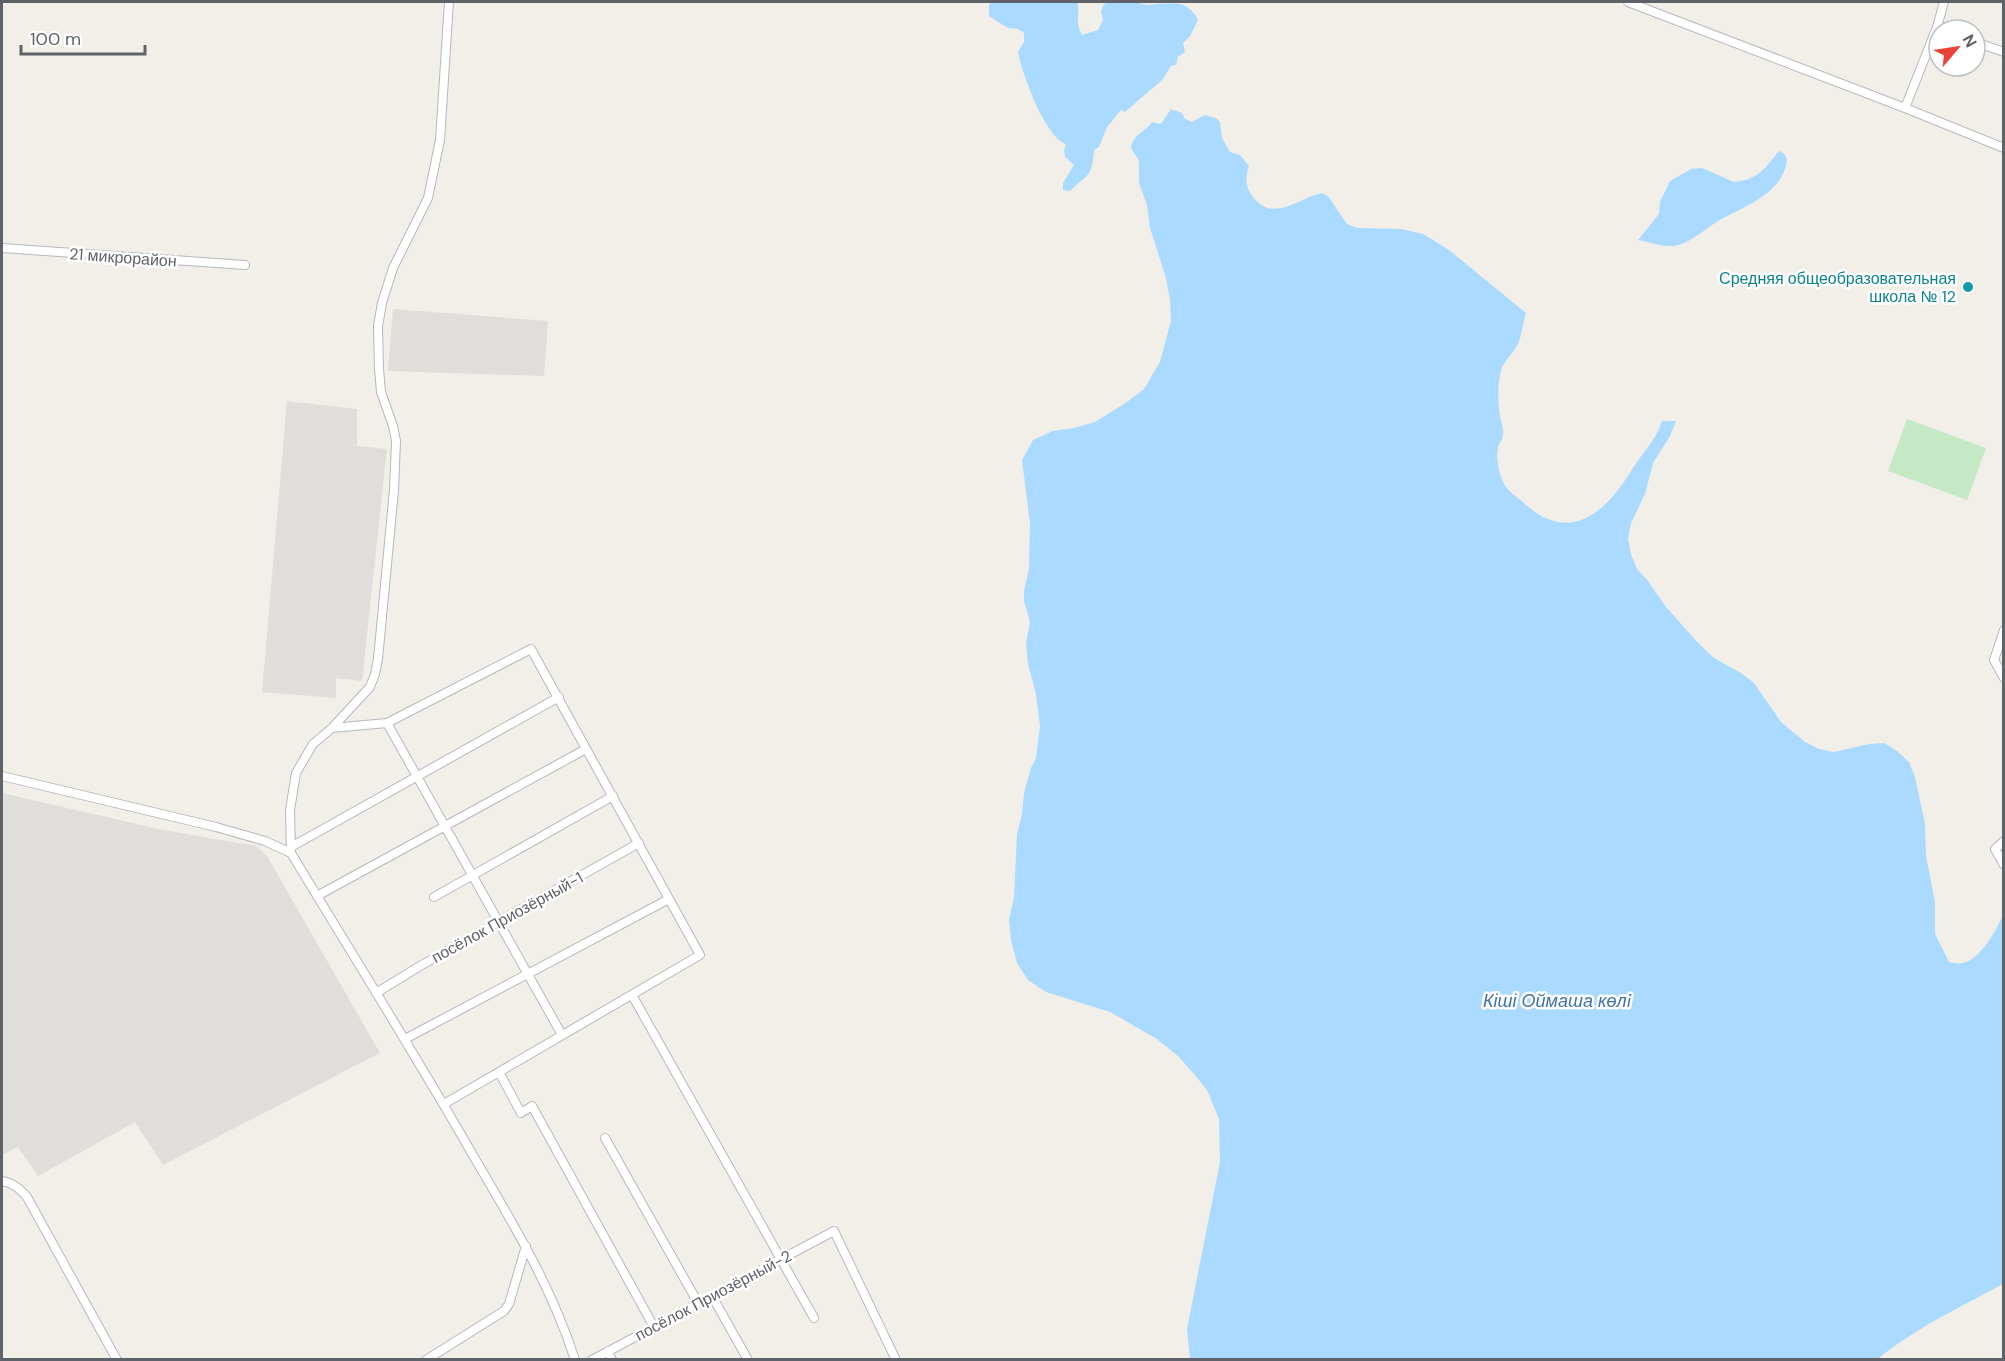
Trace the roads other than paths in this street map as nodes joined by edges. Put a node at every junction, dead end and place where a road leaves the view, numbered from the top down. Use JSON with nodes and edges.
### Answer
{"nodes":[{"id":1,"x":449,"y":2,"type":"edge"},
{"id":2,"x":1628,"y":2,"type":"edge"},
{"id":3,"x":1944,"y":2,"type":"edge"},
{"id":4,"x":1942,"y":18,"type":"edge"},
{"id":5,"x":1987,"y":46,"type":"edge"},
{"id":6,"x":2004,"y":52,"type":"edge"},
{"id":7,"x":1927,"y":58,"type":"edge"},
{"id":8,"x":1905,"y":108,"type":"junction"},
{"id":9,"x":2004,"y":148,"type":"edge"},
{"id":10,"x":2,"y":248,"type":"edge"},
{"id":11,"x":245,"y":265,"type":"dead end"},
{"id":12,"x":2004,"y":630,"type":"edge"},
{"id":13,"x":2004,"y":678,"type":"edge"},
{"id":14,"x":559,"y":697,"type":"junction"},
{"id":15,"x":387,"y":723,"type":"junction"},
{"id":16,"x":332,"y":728,"type":"junction"},
{"id":17,"x":586,"y":749,"type":"junction"},
{"id":18,"x":2,"y":776,"type":"edge"},
{"id":19,"x":418,"y":778,"type":"junction"},
{"id":20,"x":613,"y":796,"type":"junction"},
{"id":21,"x":445,"y":826,"type":"junction"},
{"id":22,"x":2004,"y":841,"type":"edge"},
{"id":23,"x":639,"y":843,"type":"junction"},
{"id":24,"x":291,"y":850,"type":"junction"},
{"id":25,"x":2004,"y":866,"type":"edge"},
{"id":26,"x":472,"y":874,"type":"junction"},
{"id":27,"x":317,"y":896,"type":"junction"},
{"id":28,"x":434,"y":897,"type":"dead end"},
{"id":29,"x":669,"y":899,"type":"junction"},
{"id":30,"x":499,"y":923,"type":"junction"},
{"id":31,"x":529,"y":974,"type":"junction"},
{"id":32,"x":376,"y":993,"type":"junction"},
{"id":33,"x":632,"y":994,"type":"junction"},
{"id":34,"x":562,"y":1035,"type":"junction"},
{"id":35,"x":405,"y":1039,"type":"junction"},
{"id":36,"x":499,"y":1072,"type":"junction"},
{"id":37,"x":444,"y":1104,"type":"junction"},
{"id":38,"x":605,"y":1138,"type":"dead end"},
{"id":39,"x":2,"y":1181,"type":"edge"},
{"id":40,"x":526,"y":1246,"type":"junction"},
{"id":41,"x":781,"y":1259,"type":"junction"},
{"id":42,"x":712,"y":1296,"type":"junction"},
{"id":43,"x":698,"y":1303,"type":"junction"},
{"id":44,"x":814,"y":1318,"type":"dead end"},
{"id":45,"x":654,"y":1327,"type":"junction"},
{"id":46,"x":610,"y":1355,"type":"edge"},
{"id":47,"x":117,"y":1359,"type":"edge"},
{"id":48,"x":426,"y":1359,"type":"edge"},
{"id":49,"x":575,"y":1359,"type":"edge"},
{"id":50,"x":592,"y":1359,"type":"edge"},
{"id":51,"x":748,"y":1359,"type":"edge"},
{"id":52,"x":896,"y":1359,"type":"edge"}],
"edges":[{"from":1,"to":16,"type":"street"},
{"from":2,"to":8,"type":"street"},
{"from":3,"to":4,"type":"street"},
{"from":5,"to":6,"type":"street"},
{"from":7,"to":8,"type":"street"},
{"from":8,"to":9,"type":"street"},
{"from":10,"to":11,"type":"street","name":"21 микрорайон"},
{"from":12,"to":13,"type":"street"},
{"from":14,"to":15,"type":"street"},
{"from":14,"to":17,"type":"street"},
{"from":14,"to":19,"type":"street"},
{"from":15,"to":16,"type":"street"},
{"from":15,"to":19,"type":"street"},
{"from":16,"to":24,"type":"street"},
{"from":17,"to":20,"type":"street"},
{"from":17,"to":21,"type":"street"},
{"from":18,"to":24,"type":"street"},
{"from":19,"to":21,"type":"street"},
{"from":19,"to":24,"type":"street"},
{"from":20,"to":23,"type":"street"},
{"from":20,"to":26,"type":"street"},
{"from":21,"to":26,"type":"street"},
{"from":21,"to":27,"type":"street"},
{"from":22,"to":25,"type":"street"},
{"from":23,"to":29,"type":"street"},
{"from":23,"to":30,"type":"street","name":"посёлок Приозёрный-1"},
{"from":24,"to":27,"type":"street"},
{"from":26,"to":28,"type":"street"},
{"from":26,"to":30,"type":"street"},
{"from":27,"to":32,"type":"street"},
{"from":29,"to":31,"type":"street"},
{"from":29,"to":33,"type":"street"},
{"from":30,"to":31,"type":"street"},
{"from":30,"to":32,"type":"street","name":"посёлок Приозёрный-1"},
{"from":31,"to":34,"type":"street"},
{"from":31,"to":35,"type":"street"},
{"from":32,"to":35,"type":"street"},
{"from":33,"to":34,"type":"street"},
{"from":33,"to":41,"type":"street"},
{"from":34,"to":36,"type":"street"},
{"from":35,"to":37,"type":"street"},
{"from":36,"to":37,"type":"street"},
{"from":36,"to":45,"type":"street"},
{"from":37,"to":40,"type":"street"},
{"from":38,"to":43,"type":"street"},
{"from":39,"to":47,"type":"street"},
{"from":40,"to":48,"type":"street"},
{"from":40,"to":49,"type":"street"},
{"from":41,"to":42,"type":"street","name":"посёлок Приозёрный-2"},
{"from":41,"to":44,"type":"street"},
{"from":41,"to":52,"type":"street","name":"посёлок Приозёрный-2"},
{"from":42,"to":43,"type":"street","name":"посёлок Приозёрный-2"},
{"from":42,"to":51,"type":"street"},
{"from":43,"to":45,"type":"street","name":"посёлок Приозёрный-2"},
{"from":45,"to":46,"type":"street","name":"посёлок Приозёрный-2"},
{"from":46,"to":50,"type":"street","name":"посёлок Приозёрный-2"}]}
